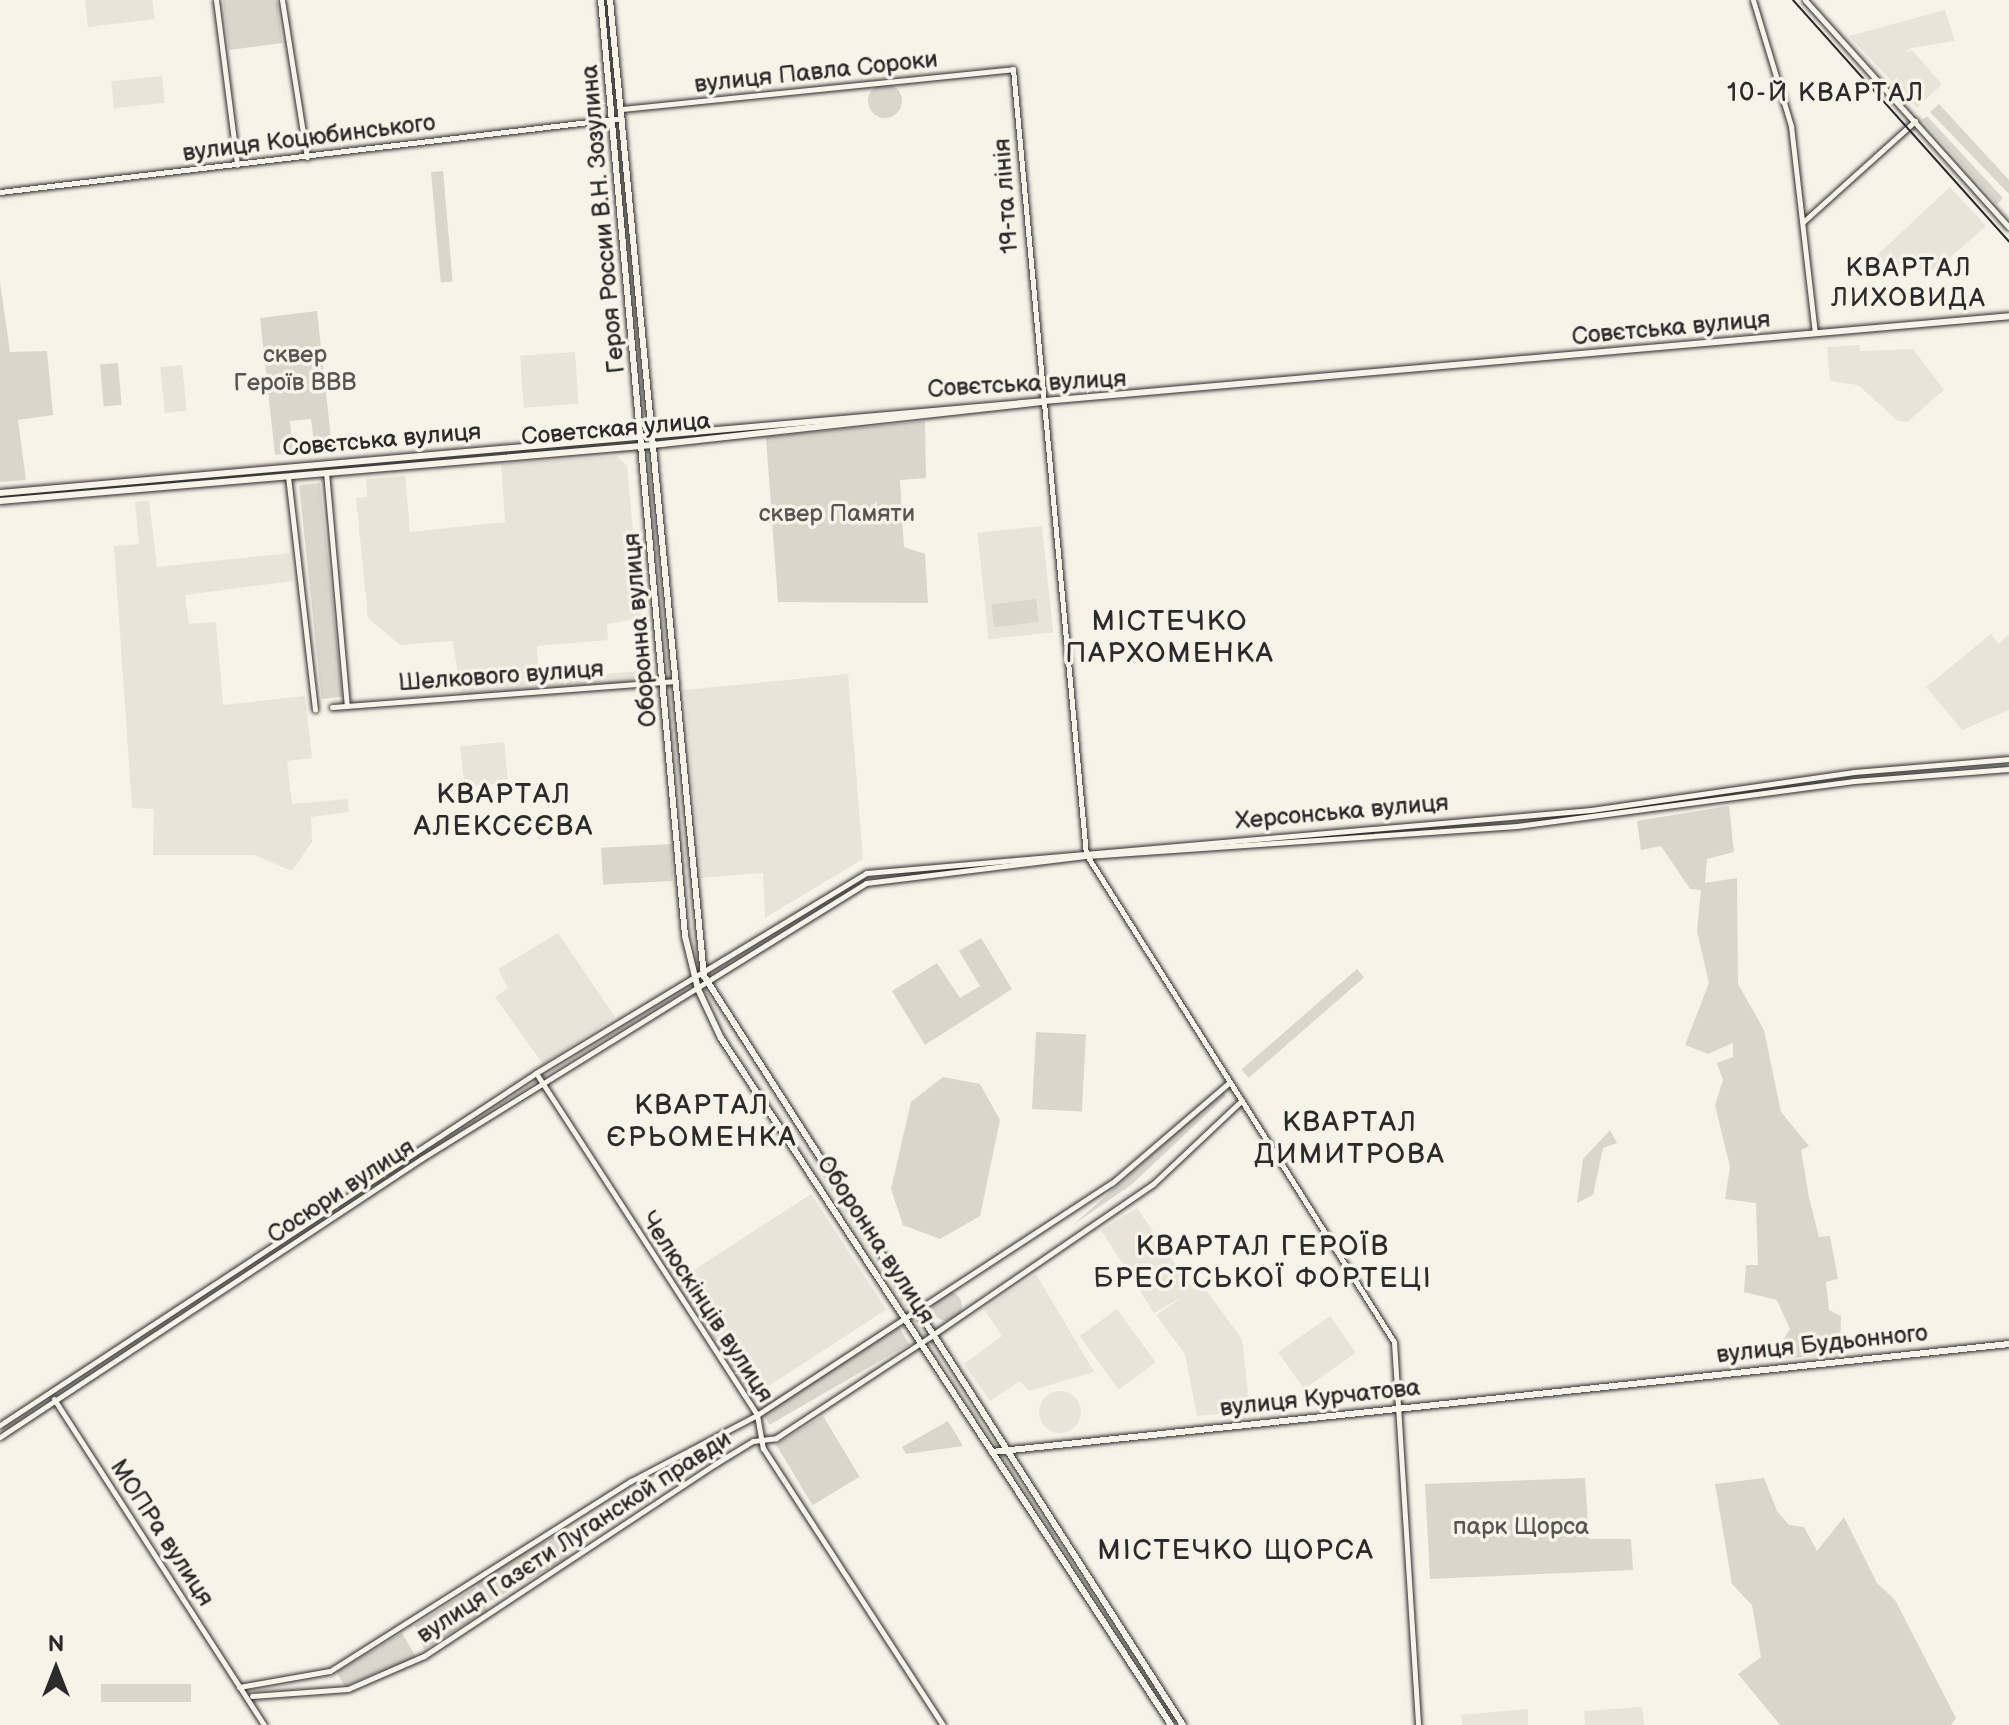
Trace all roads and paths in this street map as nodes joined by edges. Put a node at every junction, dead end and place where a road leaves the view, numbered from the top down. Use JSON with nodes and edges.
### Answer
{"nodes":[{"id":1,"x":216,"y":0,"type":"edge"},
{"id":2,"x":282,"y":0,"type":"edge"},
{"id":3,"x":601,"y":0,"type":"edge"},
{"id":4,"x":610,"y":0,"type":"edge"},
{"id":5,"x":1753,"y":0,"type":"edge"},
{"id":6,"x":1805,"y":0,"type":"edge"},
{"id":7,"x":1013,"y":69,"type":"joint"},
{"id":8,"x":622,"y":109,"type":"junction"},
{"id":9,"x":622,"y":118,"type":"junction"},
{"id":10,"x":611,"y":119,"type":"junction"},
{"id":11,"x":1915,"y":121,"type":"junction"},
{"id":12,"x":307,"y":157,"type":"junction"},
{"id":13,"x":237,"y":165,"type":"junction"},
{"id":14,"x":0,"y":192,"type":"edge"},
{"id":15,"x":1802,"y":223,"type":"junction"},
{"id":16,"x":2009,"y":227,"type":"edge"},
{"id":17,"x":2009,"y":316,"type":"edge"},
{"id":18,"x":1815,"y":333,"type":"junction"},
{"id":19,"x":1042,"y":402,"type":"junction"},
{"id":20,"x":652,"y":433,"type":"junction"},
{"id":21,"x":642,"y":434,"type":"junction"},
{"id":22,"x":642,"y":445,"type":"junction"},
{"id":23,"x":653,"y":445,"type":"junction"},
{"id":24,"x":286,"y":467,"type":"junction"},
{"id":25,"x":325,"y":468,"type":"junction"},
{"id":26,"x":288,"y":476,"type":"junction"},
{"id":27,"x":0,"y":493,"type":"edge"},
{"id":28,"x":0,"y":501,"type":"edge"},
{"id":29,"x":674,"y":681,"type":"junction"},
{"id":30,"x":663,"y":682,"type":"junction"},
{"id":31,"x":347,"y":706,"type":"junction"},
{"id":32,"x":332,"y":707,"type":"dead end"},
{"id":33,"x":315,"y":709,"type":"dead end"},
{"id":34,"x":2009,"y":759,"type":"edge"},
{"id":35,"x":2009,"y":769,"type":"edge"},
{"id":36,"x":1085,"y":849,"type":"junction"},
{"id":37,"x":1087,"y":856,"type":"junction"},
{"id":38,"x":703,"y":973,"type":"junction"},
{"id":39,"x":694,"y":977,"type":"junction"},
{"id":40,"x":706,"y":982,"type":"junction"},
{"id":41,"x":697,"y":987,"type":"junction"},
{"id":42,"x":536,"y":1073,"type":"junction"},
{"id":43,"x":1230,"y":1082,"type":"junction"},
{"id":44,"x":542,"y":1083,"type":"junction"},
{"id":45,"x":1242,"y":1100,"type":"junction"},
{"id":46,"x":915,"y":1311,"type":"junction"},
{"id":47,"x":904,"y":1318,"type":"junction"},
{"id":48,"x":931,"y":1336,"type":"junction"},
{"id":49,"x":920,"y":1343,"type":"junction"},
{"id":50,"x":2009,"y":1344,"type":"edge"},
{"id":51,"x":1638,"y":1381,"type":"joint"},
{"id":52,"x":55,"y":1400,"type":"junction"},
{"id":53,"x":1400,"y":1408,"type":"junction"},
{"id":54,"x":757,"y":1415,"type":"junction"},
{"id":55,"x":0,"y":1425,"type":"edge"},
{"id":56,"x":0,"y":1437,"type":"edge"},
{"id":57,"x":763,"y":1440,"type":"junction"},
{"id":58,"x":992,"y":1452,"type":"junction"},
{"id":59,"x":1005,"y":1452,"type":"junction"},
{"id":60,"x":239,"y":1687,"type":"junction"},
{"id":61,"x":252,"y":1696,"type":"junction"},
{"id":62,"x":264,"y":1725,"type":"edge"},
{"id":63,"x":943,"y":1725,"type":"edge"},
{"id":64,"x":1171,"y":1725,"type":"edge"},
{"id":65,"x":1183,"y":1725,"type":"edge"},
{"id":66,"x":1418,"y":1725,"type":"edge"}],
"edges":[{"from":1,"to":13,"type":"street"},
{"from":2,"to":12,"type":"street"},
{"from":3,"to":10,"type":"main road","name":"Героя России В.Н. Зозулина"},
{"from":4,"to":8,"type":"main road","name":"Героя России В.Н. Зозулина"},
{"from":5,"to":15,"type":"street"},
{"from":6,"to":11,"type":"street"},
{"from":7,"to":8,"type":"street","name":"вулиця Павла Сороки"},
{"from":7,"to":19,"type":"street","name":"19-та лінія"},
{"from":8,"to":9,"type":"main road","name":"Героя России В.Н. Зозулина"},
{"from":9,"to":10,"type":"street","name":"вулиця Коцюбинського"},
{"from":9,"to":20,"type":"main road","name":"Героя России В.Н. Зозулина"},
{"from":10,"to":12,"type":"street","name":"вулиця Коцюбинського"},
{"from":10,"to":21,"type":"main road","name":"Героя России В.Н. Зозулина"},
{"from":11,"to":15,"type":"street"},
{"from":11,"to":16,"type":"street"},
{"from":12,"to":13,"type":"street","name":"вулиця Коцюбинського"},
{"from":13,"to":14,"type":"street","name":"вулиця Коцюбинського"},
{"from":15,"to":18,"type":"street"},
{"from":17,"to":18,"type":"main road","name":"Совєтська вулиця"},
{"from":18,"to":19,"type":"main road","name":"Совєтська вулиця"},
{"from":19,"to":20,"type":"main road","name":"Совєтська вулиця"},
{"from":19,"to":23,"type":"main road","name":"Советская улица"},
{"from":19,"to":36,"type":"street","name":"19-та лінія"},
{"from":20,"to":21,"type":"main road","name":"Совєтська вулиця"},
{"from":20,"to":23,"type":"main road","name":"Героя России В.Н. Зозулина"},
{"from":21,"to":22,"type":"main road","name":"Героя России В.Н. Зозулина"},
{"from":21,"to":25,"type":"main road","name":"Совєтська вулиця"},
{"from":22,"to":23,"type":"main road","name":"Советская улица"},
{"from":22,"to":25,"type":"main road","name":"Советская улица"},
{"from":22,"to":30,"type":"main road","name":"Оборонна вулиця"},
{"from":23,"to":29,"type":"main road","name":"Оборонна вулиця"},
{"from":24,"to":25,"type":"main road","name":"Совєтська вулиця"},
{"from":24,"to":26,"type":"street"},
{"from":24,"to":27,"type":"main road","name":"Совєтська вулиця"},
{"from":25,"to":26,"type":"main road","name":"Советская улица"},
{"from":25,"to":31,"type":"street"},
{"from":26,"to":28,"type":"main road","name":"Советская улица"},
{"from":26,"to":33,"type":"street"},
{"from":29,"to":30,"type":"street","name":"Шелкового вулиця"},
{"from":29,"to":38,"type":"main road","name":"Оборонна вулиця"},
{"from":30,"to":31,"type":"street","name":"Шелкового вулиця"},
{"from":30,"to":39,"type":"main road","name":"Оборонна вулиця"},
{"from":31,"to":32,"type":"street","name":"Шелкового вулиця"},
{"from":34,"to":36,"type":"street","name":"Херсонська вулиця"},
{"from":35,"to":37,"type":"street","name":"Херсонська вулиця"},
{"from":36,"to":37,"type":"street","name":"19-та лінія"},
{"from":36,"to":38,"type":"street","name":"Херсонська вулиця"},
{"from":37,"to":40,"type":"street","name":"Херсонська вулиця"},
{"from":37,"to":43,"type":"street","name":"19-та лінія"},
{"from":38,"to":39,"type":"street","name":"Сосюри вулиця"},
{"from":38,"to":40,"type":"main road","name":"Оборонна вулиця"},
{"from":39,"to":41,"type":"main road","name":"Оборонна вулиця"},
{"from":39,"to":42,"type":"street","name":"Сосюри вулиця"},
{"from":40,"to":41,"type":"street","name":"Сосюри вулиця"},
{"from":40,"to":46,"type":"main road","name":"Оборонна вулиця"},
{"from":41,"to":44,"type":"street","name":"Сосюри вулиця"},
{"from":41,"to":47,"type":"main road","name":"Оборонна вулиця"},
{"from":42,"to":44,"type":"street","name":"Челюскінців вулиця"},
{"from":42,"to":55,"type":"street","name":"Сосюри вулиця"},
{"from":43,"to":45,"type":"street","name":"19-та лінія"},
{"from":43,"to":46,"type":"street","name":"вулиця Газєти Луганской правди"},
{"from":44,"to":52,"type":"street","name":"Сосюри вулиця"},
{"from":44,"to":54,"type":"street","name":"Челюскінців вулиця"},
{"from":45,"to":48,"type":"street","name":"вулиця Газєти Луганской правди"},
{"from":45,"to":53,"type":"street","name":"19-та лінія"},
{"from":46,"to":47,"type":"street","name":"вулиця Газєти Луганской правди"},
{"from":46,"to":48,"type":"main road","name":"Оборонна вулиця"},
{"from":47,"to":49,"type":"main road","name":"Оборонна вулиця"},
{"from":47,"to":54,"type":"street","name":"вулиця Газєти Луганской правди"},
{"from":48,"to":49,"type":"street","name":"вулиця Газєти Луганской правди"},
{"from":48,"to":59,"type":"main road","name":"Оборонна вулиця"},
{"from":49,"to":57,"type":"street","name":"вулиця Газєти Луганской правди"},
{"from":49,"to":58,"type":"main road","name":"Оборонна вулиця"},
{"from":50,"to":51,"type":"main road","name":"вулиця Будьонного"},
{"from":51,"to":53,"type":"main road","name":"вулиця Курчатова"},
{"from":52,"to":56,"type":"street","name":"Сосюри вулиця"},
{"from":52,"to":60,"type":"street","name":"МОПРа вулиця"},
{"from":53,"to":59,"type":"main road","name":"вулиця Курчатова"},
{"from":53,"to":66,"type":"street","name":"19-та лінія"},
{"from":54,"to":57,"type":"street","name":"Челюскінців вулиця"},
{"from":54,"to":60,"type":"street","name":"вулиця Газєти Луганской правди"},
{"from":57,"to":61,"type":"street","name":"вулиця Газєти Луганской правди"},
{"from":57,"to":63,"type":"street","name":"Челюскінців вулиця"},
{"from":58,"to":59,"type":"main road","name":"вулиця Курчатова"},
{"from":58,"to":64,"type":"main road","name":"Оборонна вулиця"},
{"from":59,"to":65,"type":"main road","name":"Оборонна вулиця"},
{"from":60,"to":61,"type":"street"},
{"from":61,"to":62,"type":"street"}]}
